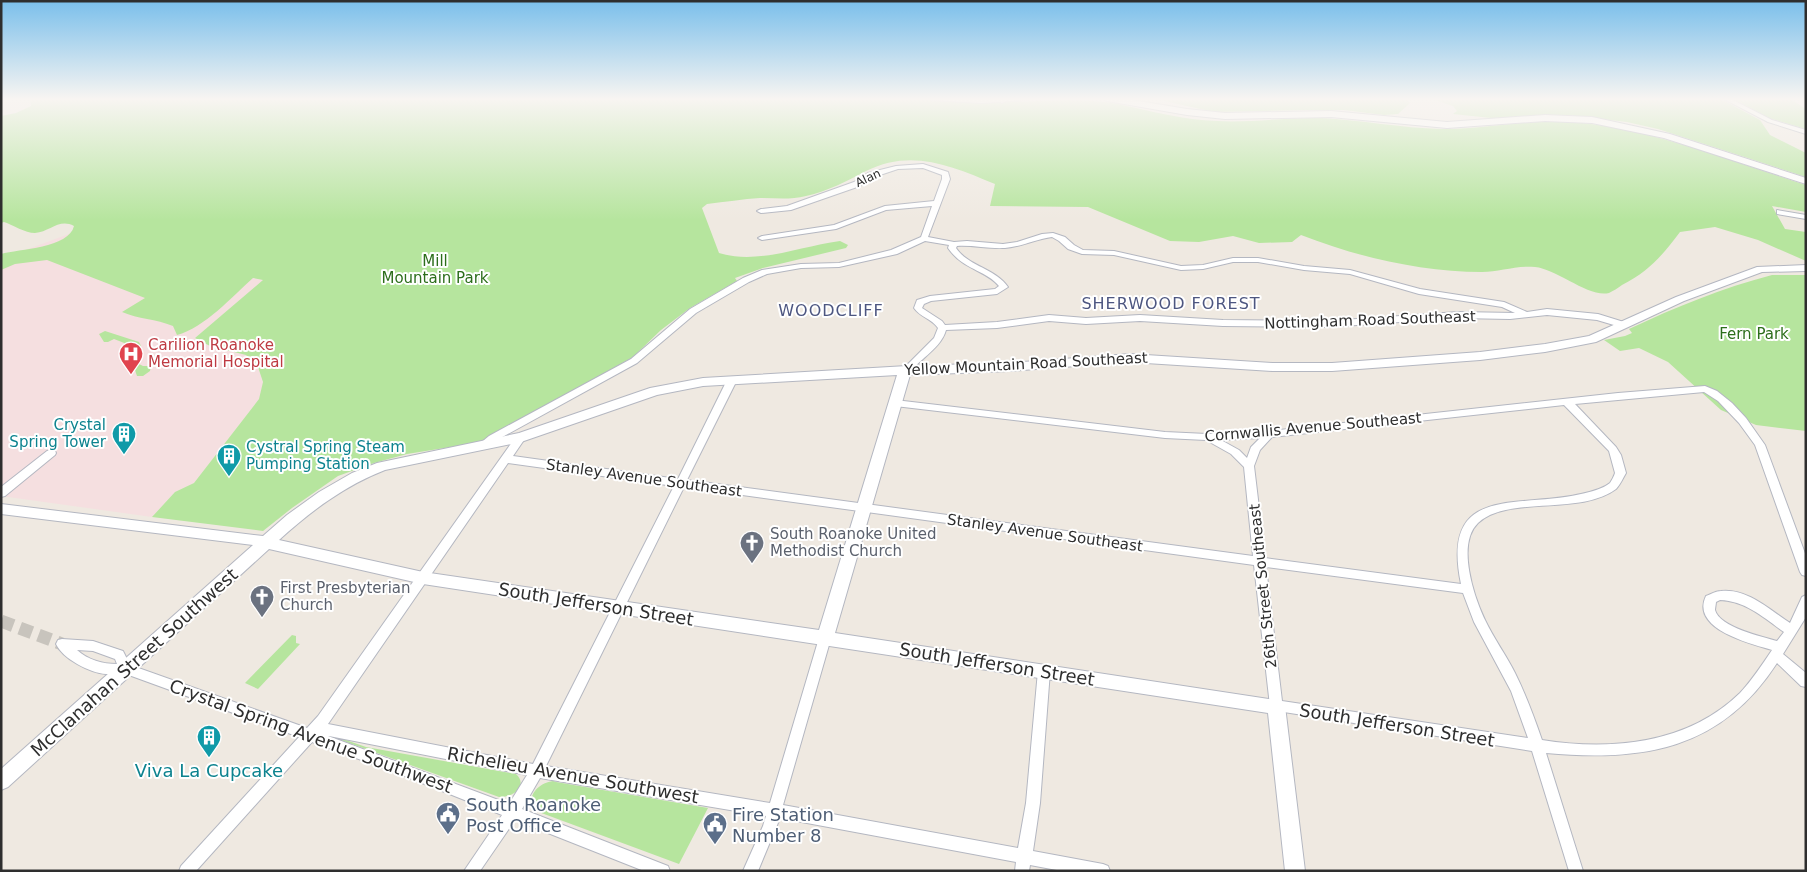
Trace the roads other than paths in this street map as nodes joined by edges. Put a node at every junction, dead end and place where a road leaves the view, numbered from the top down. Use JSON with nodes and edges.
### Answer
{"nodes":[{"id":1,"x":1675,"y":139,"type":"edge"},
{"id":2,"x":1806,"y":181,"type":"edge"},
{"id":3,"x":937,"y":203,"type":"junction"},
{"id":4,"x":762,"y":211,"type":"dead end"},
{"id":5,"x":1780,"y":212,"type":"dead end"},
{"id":6,"x":1806,"y":217,"type":"edge"},
{"id":7,"x":762,"y":238,"type":"dead end"},
{"id":8,"x":924,"y":238,"type":"junction"},
{"id":9,"x":954,"y":244,"type":"junction"},
{"id":10,"x":1806,"y":268,"type":"edge"},
{"id":11,"x":1525,"y":314,"type":"junction"},
{"id":12,"x":1624,"y":325,"type":"junction"},
{"id":13,"x":942,"y":328,"type":"junction"},
{"id":14,"x":906,"y":370,"type":"junction"},
{"id":15,"x":732,"y":380,"type":"junction"},
{"id":16,"x":1567,"y":402,"type":"junction"},
{"id":17,"x":895,"y":403,"type":"junction"},
{"id":18,"x":1269,"y":434,"type":"junction"},
{"id":19,"x":521,"y":437,"type":"junction"},
{"id":20,"x":1207,"y":437,"type":"junction"},
{"id":21,"x":482,"y":446,"type":"junction"},
{"id":22,"x":51,"y":453,"type":"dead end"},
{"id":23,"x":505,"y":459,"type":"junction"},
{"id":24,"x":1249,"y":466,"type":"junction"},
{"id":25,"x":681,"y":483,"type":"junction"},
{"id":26,"x":1,"y":493,"type":"edge"},
{"id":27,"x":1,"y":509,"type":"edge"},
{"id":28,"x":864,"y":509,"type":"junction"},
{"id":29,"x":266,"y":542,"type":"junction"},
{"id":30,"x":1260,"y":562,"type":"junction"},
{"id":31,"x":1806,"y":572,"type":"edge"},
{"id":32,"x":423,"y":578,"type":"junction"},
{"id":33,"x":1467,"y":589,"type":"junction"},
{"id":34,"x":1806,"y":600,"type":"edge"},
{"id":35,"x":618,"y":607,"type":"junction"},
{"id":36,"x":1791,"y":630,"type":"junction"},
{"id":37,"x":825,"y":638,"type":"junction"},
{"id":38,"x":1778,"y":651,"type":"junction"},
{"id":39,"x":126,"y":668,"type":"junction"},
{"id":40,"x":1044,"y":671,"type":"junction"},
{"id":41,"x":1806,"y":682,"type":"edge"},
{"id":42,"x":1276,"y":706,"type":"junction"},
{"id":43,"x":309,"y":735,"type":"junction"},
{"id":44,"x":1536,"y":746,"type":"junction"},
{"id":45,"x":537,"y":771,"type":"junction"},
{"id":46,"x":1,"y":781,"type":"edge"},
{"id":47,"x":775,"y":810,"type":"junction"},
{"id":48,"x":513,"y":811,"type":"junction"},
{"id":49,"x":1023,"y":864,"type":"edge"},
{"id":50,"x":186,"y":871,"type":"edge"},
{"id":51,"x":471,"y":871,"type":"edge"},
{"id":52,"x":663,"y":871,"type":"edge"},
{"id":53,"x":750,"y":871,"type":"edge"},
{"id":54,"x":1103,"y":871,"type":"edge"},
{"id":55,"x":1295,"y":871,"type":"edge"},
{"id":56,"x":1576,"y":871,"type":"edge"}],
"edges":[{"from":1,"to":2,"type":"street"},
{"from":3,"to":4,"type":"street","name":"Alan"},
{"from":3,"to":7,"type":"street"},
{"from":3,"to":8,"type":"street"},
{"from":5,"to":6,"type":"street"},
{"from":8,"to":9,"type":"street"},
{"from":8,"to":21,"type":"street"},
{"from":9,"to":11,"type":"street"},
{"from":9,"to":13,"type":"street"},
{"from":10,"to":12,"type":"street","name":"Yellow Mountain Road Southeast"},
{"from":11,"to":12,"type":"street","name":"Nottingham Road Southeast"},
{"from":11,"to":13,"type":"street","name":"Nottingham Road Southeast"},
{"from":12,"to":14,"type":"street","name":"Yellow Mountain Road Southeast"},
{"from":13,"to":14,"type":"street"},
{"from":14,"to":15,"type":"street","name":"Yellow Mountain Road Southeast"},
{"from":14,"to":17,"type":"street"},
{"from":15,"to":19,"type":"street","name":"Yellow Mountain Road Southeast"},
{"from":15,"to":25,"type":"street"},
{"from":16,"to":18,"type":"street","name":"Cornwallis Avenue Southeast"},
{"from":16,"to":31,"type":"street","name":"Cornwallis Avenue Southeast"},
{"from":16,"to":33,"type":"street"},
{"from":17,"to":20,"type":"street","name":"Cornwallis Avenue Southeast"},
{"from":17,"to":28,"type":"street"},
{"from":18,"to":20,"type":"street","name":"Cornwallis Avenue Southeast"},
{"from":18,"to":24,"type":"street"},
{"from":19,"to":21,"type":"street","name":"Yellow Mountain Road Southeast"},
{"from":19,"to":23,"type":"street"},
{"from":20,"to":24,"type":"street"},
{"from":21,"to":29,"type":"street","name":"Yellow Mountain Road Southeast"},
{"from":22,"to":26,"type":"street"},
{"from":23,"to":25,"type":"street","name":"Stanley Avenue Southeast"},
{"from":23,"to":32,"type":"street"},
{"from":24,"to":30,"type":"street","name":"26th Street Southeast"},
{"from":25,"to":28,"type":"street","name":"Stanley Avenue Southeast"},
{"from":25,"to":35,"type":"street"},
{"from":27,"to":29,"type":"street","name":"South Jefferson Street"},
{"from":28,"to":30,"type":"street","name":"Stanley Avenue Southeast"},
{"from":28,"to":37,"type":"street"},
{"from":29,"to":32,"type":"street","name":"South Jefferson Street"},
{"from":29,"to":39,"type":"street","name":"McClanahan Street Southwest"},
{"from":30,"to":33,"type":"street","name":"Stanley Avenue Southeast"},
{"from":30,"to":42,"type":"street","name":"26th Street Southeast"},
{"from":32,"to":35,"type":"street","name":"South Jefferson Street"},
{"from":32,"to":43,"type":"street"},
{"from":33,"to":44,"type":"street"},
{"from":34,"to":36,"type":"street","name":"South Jefferson Street"},
{"from":35,"to":37,"type":"street","name":"South Jefferson Street"},
{"from":35,"to":45,"type":"street"},
{"from":36,"to":38,"type":"street","name":"South Jefferson Street"},
{"from":36,"to":38,"type":"street"},
{"from":37,"to":40,"type":"street","name":"South Jefferson Street"},
{"from":37,"to":47,"type":"street"},
{"from":38,"to":41,"type":"street"},
{"from":38,"to":44,"type":"street","name":"South Jefferson Street"},
{"from":39,"to":43,"type":"street","name":"Crystal Spring Avenue Southwest"},
{"from":39,"to":46,"type":"street","name":"McClanahan Street Southwest"},
{"from":40,"to":42,"type":"street","name":"South Jefferson Street"},
{"from":40,"to":49,"type":"street"},
{"from":42,"to":44,"type":"street","name":"South Jefferson Street"},
{"from":42,"to":55,"type":"street"},
{"from":43,"to":45,"type":"street","name":"Richelieu Avenue Southwest"},
{"from":43,"to":48,"type":"street","name":"Crystal Spring Avenue Southwest"},
{"from":43,"to":50,"type":"street"},
{"from":44,"to":56,"type":"street"},
{"from":45,"to":47,"type":"street","name":"Richelieu Avenue Southwest"},
{"from":45,"to":48,"type":"street"},
{"from":47,"to":49,"type":"street","name":"Richelieu Avenue Southwest"},
{"from":47,"to":53,"type":"street"},
{"from":48,"to":51,"type":"street"},
{"from":48,"to":52,"type":"street","name":"Crystal Spring Avenue Southwest"},
{"from":49,"to":54,"type":"street","name":"Richelieu Avenue Southwest"}]}
